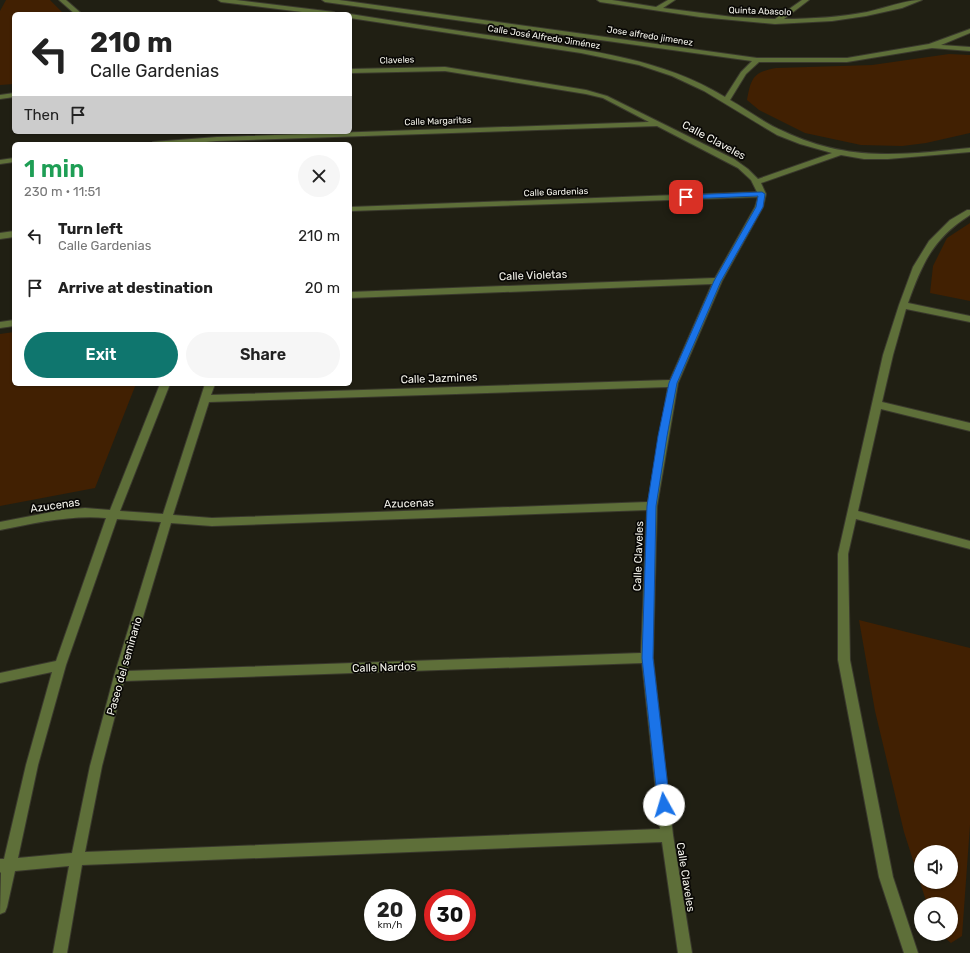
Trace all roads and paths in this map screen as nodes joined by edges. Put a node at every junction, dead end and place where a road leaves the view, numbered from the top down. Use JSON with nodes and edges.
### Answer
{"nodes":[{"id":1,"x":62,"y":0,"type":"edge"},
{"id":2,"x":221,"y":0,"type":"edge"},
{"id":3,"x":325,"y":0,"type":"edge"},
{"id":4,"x":600,"y":0,"type":"edge"},
{"id":5,"x":672,"y":0,"type":"edge"},
{"id":6,"x":806,"y":0,"type":"edge"},
{"id":7,"x":919,"y":0,"type":"edge"},
{"id":8,"x":657,"y":9,"type":"junction"},
{"id":9,"x":77,"y":12,"type":"edge"},
{"id":10,"x":308,"y":12,"type":"edge"},
{"id":11,"x":352,"y":16,"type":"edge"},
{"id":12,"x":774,"y":22,"type":"junction"},
{"id":13,"x":970,"y":31,"type":"edge"},
{"id":14,"x":571,"y":33,"type":"junction"},
{"id":15,"x":931,"y":46,"type":"junction"},
{"id":16,"x":563,"y":48,"type":"junction"},
{"id":17,"x":970,"y":49,"type":"edge"},
{"id":18,"x":757,"y":60,"type":"junction"},
{"id":19,"x":445,"y":69,"type":"joint"},
{"id":20,"x":352,"y":71,"type":"edge"},
{"id":21,"x":12,"y":95,"type":"edge"},
{"id":22,"x":0,"y":97,"type":"edge"},
{"id":23,"x":727,"y":100,"type":"junction"},
{"id":24,"x":659,"y":124,"type":"junction"},
{"id":25,"x":343,"y":134,"type":"edge"},
{"id":26,"x":352,"y":134,"type":"edge"},
{"id":27,"x":216,"y":138,"type":"edge"},
{"id":28,"x":189,"y":142,"type":"edge"},
{"id":29,"x":970,"y":150,"type":"edge"},
{"id":30,"x":840,"y":153,"type":"junction"},
{"id":31,"x":12,"y":160,"type":"edge"},
{"id":32,"x":0,"y":162,"type":"edge"},
{"id":33,"x":756,"y":182,"type":"junction"},
{"id":34,"x":762,"y":194,"type":"junction"},
{"id":35,"x":352,"y":209,"type":"edge"},
{"id":36,"x":970,"y":212,"type":"edge"},
{"id":37,"x":12,"y":234,"type":"edge"},
{"id":38,"x":0,"y":236,"type":"edge"},
{"id":39,"x":718,"y":281,"type":"junction"},
{"id":40,"x":352,"y":294,"type":"edge"},
{"id":41,"x":903,"y":305,"type":"junction"},
{"id":42,"x":970,"y":320,"type":"edge"},
{"id":43,"x":12,"y":324,"type":"edge"},
{"id":44,"x":0,"y":325,"type":"edge"},
{"id":45,"x":673,"y":383,"type":"junction"},
{"id":46,"x":164,"y":386,"type":"edge"},
{"id":47,"x":209,"y":386,"type":"edge"},
{"id":48,"x":206,"y":399,"type":"junction"},
{"id":49,"x":878,"y":406,"type":"junction"},
{"id":50,"x":970,"y":427,"type":"edge"},
{"id":51,"x":652,"y":506,"type":"junction"},
{"id":52,"x":113,"y":514,"type":"junction"},
{"id":53,"x":852,"y":514,"type":"junction"},
{"id":54,"x":167,"y":518,"type":"junction"},
{"id":55,"x":0,"y":526,"type":"edge"},
{"id":56,"x":970,"y":545,"type":"edge"},
{"id":57,"x":647,"y":658,"type":"junction"},
{"id":58,"x":60,"y":665,"type":"junction"},
{"id":59,"x":120,"y":676,"type":"junction"},
{"id":60,"x":0,"y":678,"type":"edge"},
{"id":61,"x":667,"y":835,"type":"junction"},
{"id":62,"x":77,"y":859,"type":"junction"},
{"id":63,"x":4,"y":865,"type":"edge"},
{"id":64,"x":0,"y":907,"type":"edge"},
{"id":65,"x":60,"y":953,"type":"edge"},
{"id":66,"x":685,"y":953,"type":"edge"},
{"id":67,"x":911,"y":953,"type":"edge"}],
"edges":[{"from":1,"to":9,"type":"street"},
{"from":2,"to":10,"type":"street"},
{"from":3,"to":14,"type":"street","name":"Jose alfredo jimenez"},
{"from":4,"to":8,"type":"street","name":"Quinta Abasolo"},
{"from":5,"to":8,"type":"street"},
{"from":6,"to":12,"type":"street"},
{"from":7,"to":12,"type":"street","name":"Quinta Abasolo"},
{"from":8,"to":12,"type":"street","name":"Quinta Abasolo"},
{"from":11,"to":16,"type":"street","name":"Calle José Alfredo Jiménez"},
{"from":13,"to":15,"type":"street","name":"Jose alfredo jimenez"},
{"from":14,"to":16,"type":"street"},
{"from":14,"to":18,"type":"street","name":"Jose alfredo jimenez"},
{"from":15,"to":17,"type":"street"},
{"from":15,"to":18,"type":"street","name":"Jose alfredo jimenez"},
{"from":16,"to":23,"type":"street","name":"Calle José Alfredo Jiménez"},
{"from":18,"to":23,"type":"street"},
{"from":19,"to":20,"type":"street","name":"Claveles"},
{"from":19,"to":24,"type":"street","name":"Calle Claveles"},
{"from":21,"to":22,"type":"street"},
{"from":23,"to":30,"type":"street","name":"Calle José Alfredo Jiménez"},
{"from":24,"to":26,"type":"street","name":"Calle Margaritas"},
{"from":24,"to":33,"type":"street","name":"Calle Claveles"},
{"from":25,"to":27,"type":"street","name":"Calle Margaritas"},
{"from":27,"to":28,"type":"street","name":"Calle Margaritas"},
{"from":29,"to":30,"type":"street","name":"Calle José Alfredo Jiménez"},
{"from":30,"to":33,"type":"street"},
{"from":31,"to":32,"type":"street"},
{"from":33,"to":34,"type":"street","name":"Calle Claveles"},
{"from":34,"to":35,"type":"street","name":"Calle Gardenias"},
{"from":34,"to":39,"type":"street","name":"Calle Claveles"},
{"from":36,"to":41,"type":"street"},
{"from":37,"to":38,"type":"street"},
{"from":39,"to":40,"type":"street","name":"Calle Violetas"},
{"from":39,"to":45,"type":"street","name":"Calle Claveles"},
{"from":41,"to":42,"type":"street"},
{"from":41,"to":49,"type":"street"},
{"from":43,"to":44,"type":"street"},
{"from":45,"to":48,"type":"street","name":"Calle Jazmines"},
{"from":45,"to":51,"type":"street","name":"Calle Claveles"},
{"from":46,"to":52,"type":"street"},
{"from":47,"to":48,"type":"street","name":"Paseo del seminario"},
{"from":48,"to":54,"type":"street","name":"Paseo del seminario"},
{"from":49,"to":50,"type":"street"},
{"from":49,"to":53,"type":"street"},
{"from":51,"to":54,"type":"street","name":"Azucenas"},
{"from":51,"to":57,"type":"street","name":"Calle Claveles"},
{"from":52,"to":54,"type":"street","name":"Azucenas"},
{"from":52,"to":55,"type":"street","name":"Azucenas"},
{"from":52,"to":58,"type":"street"},
{"from":53,"to":56,"type":"street"},
{"from":53,"to":67,"type":"street"},
{"from":54,"to":59,"type":"street","name":"Paseo del seminario"},
{"from":57,"to":59,"type":"street","name":"Calle Nardos"},
{"from":57,"to":61,"type":"street","name":"Calle Claveles"},
{"from":58,"to":60,"type":"street"},
{"from":58,"to":63,"type":"street"},
{"from":59,"to":62,"type":"street","name":"Paseo del seminario"},
{"from":61,"to":62,"type":"street"},
{"from":61,"to":66,"type":"street","name":"Calle Claveles"},
{"from":62,"to":63,"type":"street"},
{"from":62,"to":65,"type":"street","name":"Paseo del seminario"},
{"from":63,"to":64,"type":"street"}]}
